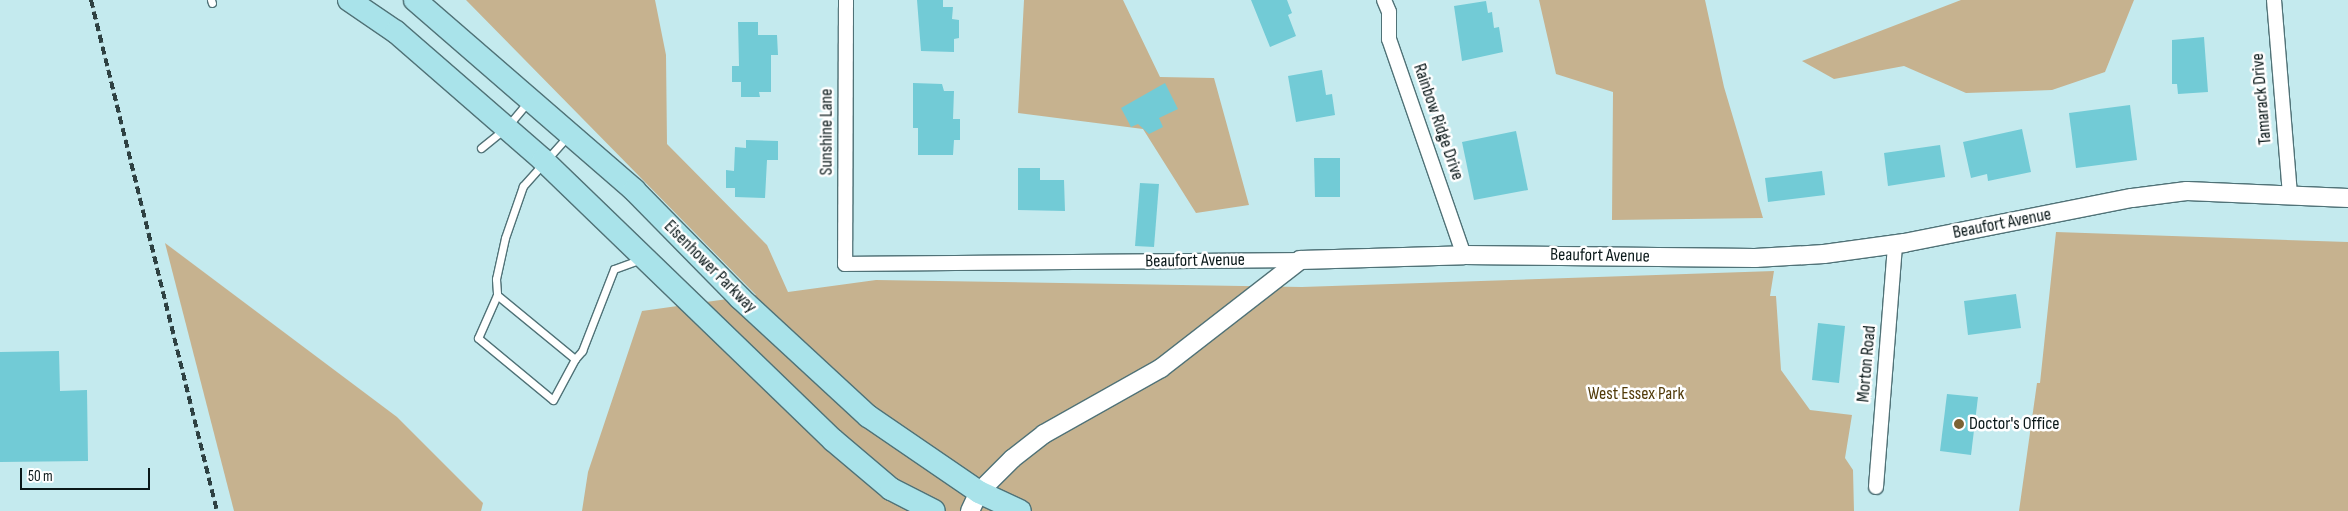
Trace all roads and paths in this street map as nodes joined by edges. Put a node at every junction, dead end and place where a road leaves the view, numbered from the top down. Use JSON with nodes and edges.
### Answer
{"nodes":[{"id":1,"x":349,"y":0,"type":"edge"},
{"id":2,"x":415,"y":0,"type":"edge"},
{"id":3,"x":846,"y":0,"type":"edge"},
{"id":4,"x":1384,"y":0,"type":"edge"},
{"id":5,"x":2274,"y":0,"type":"edge"},
{"id":6,"x":531,"y":98,"type":"junction"},
{"id":7,"x":506,"y":128,"type":"junction"},
{"id":8,"x":571,"y":133,"type":"junction"},
{"id":9,"x":481,"y":148,"type":"dead end"},
{"id":10,"x":543,"y":160,"type":"junction"},
{"id":11,"x":2290,"y":194,"type":"junction"},
{"id":12,"x":2348,"y":198,"type":"edge"},
{"id":13,"x":1895,"y":244,"type":"junction"},
{"id":14,"x":1464,"y":255,"type":"junction"},
{"id":15,"x":644,"y":258,"type":"junction"},
{"id":16,"x":1300,"y":260,"type":"junction"},
{"id":17,"x":845,"y":264,"type":"joint"},
{"id":18,"x":497,"y":295,"type":"junction"},
{"id":19,"x":574,"y":359,"type":"junction"},
{"id":20,"x":1876,"y":487,"type":"dead end"},
{"id":21,"x":975,"y":502,"type":"edge"},
{"id":22,"x":934,"y":511,"type":"edge"},
{"id":23,"x":1020,"y":511,"type":"edge"}],
"edges":[{"from":1,"to":7,"type":"main road"},
{"from":2,"to":6,"type":"main road","name":"Eisenhower Parkway"},
{"from":3,"to":17,"type":"street","name":"Sunshine Lane"},
{"from":4,"to":14,"type":"street","name":"Rainbow Ridge Drive"},
{"from":5,"to":11,"type":"street","name":"Tamarack Drive"},
{"from":6,"to":7,"type":"lane"},
{"from":6,"to":8,"type":"main road","name":"Eisenhower Parkway"},
{"from":7,"to":9,"type":"lane"},
{"from":7,"to":10,"type":"main road"},
{"from":8,"to":10,"type":"lane"},
{"from":8,"to":21,"type":"main road","name":"Eisenhower Parkway"},
{"from":10,"to":15,"type":"main road"},
{"from":10,"to":18,"type":"lane"},
{"from":11,"to":12,"type":"street","name":"Beaufort Avenue"},
{"from":11,"to":13,"type":"street","name":"Beaufort Avenue"},
{"from":13,"to":14,"type":"street","name":"Beaufort Avenue"},
{"from":13,"to":20,"type":"street","name":"Morton Road"},
{"from":14,"to":16,"type":"street","name":"Beaufort Avenue"},
{"from":15,"to":19,"type":"lane"},
{"from":15,"to":22,"type":"main road"},
{"from":16,"to":17,"type":"street","name":"Beaufort Avenue"},
{"from":16,"to":21,"type":"street"},
{"from":18,"to":19,"type":"lane"},
{"from":18,"to":19,"type":"lane"},
{"from":21,"to":23,"type":"main road","name":"Eisenhower Parkway"}]}
